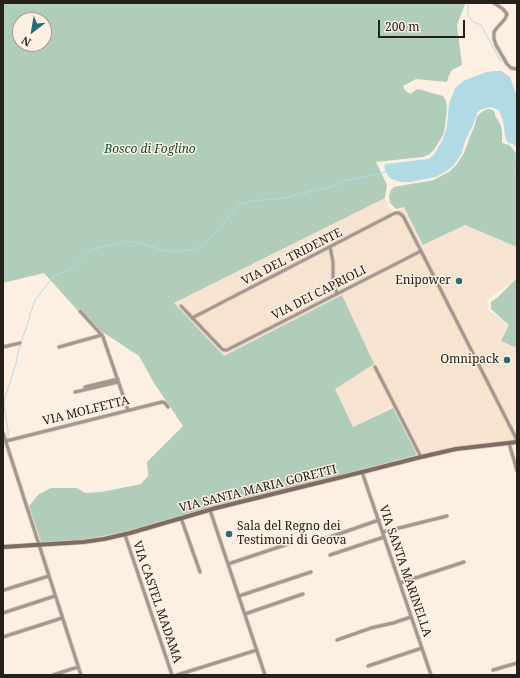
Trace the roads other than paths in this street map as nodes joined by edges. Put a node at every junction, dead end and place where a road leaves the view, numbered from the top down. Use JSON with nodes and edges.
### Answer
{"nodes":[{"id":1,"x":494,"y":3,"type":"edge"},
{"id":2,"x":517,"y":69,"type":"edge"},
{"id":3,"x":330,"y":247,"type":"junction"},
{"id":4,"x":421,"y":251,"type":"junction"},
{"id":5,"x":337,"y":294,"type":"junction"},
{"id":6,"x":181,"y":306,"type":"dead end"},
{"id":7,"x":80,"y":311,"type":"dead end"},
{"id":8,"x":192,"y":318,"type":"junction"},
{"id":9,"x":102,"y":335,"type":"junction"},
{"id":10,"x":20,"y":343,"type":"dead end"},
{"id":11,"x":3,"y":347,"type":"edge"},
{"id":12,"x":59,"y":347,"type":"dead end"},
{"id":13,"x":375,"y":367,"type":"dead end"},
{"id":14,"x":118,"y":380,"type":"junction"},
{"id":15,"x":85,"y":387,"type":"dead end"},
{"id":16,"x":76,"y":392,"type":"dead end"},
{"id":17,"x":168,"y":407,"type":"dead end"},
{"id":18,"x":128,"y":410,"type":"junction"},
{"id":19,"x":3,"y":433,"type":"edge"},
{"id":20,"x":7,"y":440,"type":"junction"},
{"id":21,"x":517,"y":441,"type":"edge"},
{"id":22,"x":509,"y":443,"type":"junction"},
{"id":23,"x":421,"y":456,"type":"junction"},
{"id":24,"x":517,"y":471,"type":"edge"},
{"id":25,"x":362,"y":472,"type":"junction"},
{"id":26,"x":210,"y":510,"type":"junction"},
{"id":27,"x":447,"y":516,"type":"dead end"},
{"id":28,"x":181,"y":518,"type":"junction"},
{"id":29,"x":378,"y":520,"type":"junction"},
{"id":30,"x":383,"y":532,"type":"junction"},
{"id":31,"x":125,"y":535,"type":"junction"},
{"id":32,"x":384,"y":537,"type":"junction"},
{"id":33,"x":327,"y":538,"type":"dead end"},
{"id":34,"x":291,"y":543,"type":"dead end"},
{"id":35,"x":39,"y":545,"type":"junction"},
{"id":36,"x":3,"y":547,"type":"edge"},
{"id":37,"x":330,"y":555,"type":"dead end"},
{"id":38,"x":464,"y":562,"type":"dead end"},
{"id":39,"x":228,"y":564,"type":"junction"},
{"id":40,"x":200,"y":572,"type":"dead end"},
{"id":41,"x":311,"y":572,"type":"dead end"},
{"id":42,"x":49,"y":576,"type":"junction"},
{"id":43,"x":400,"y":583,"type":"junction"},
{"id":44,"x":4,"y":590,"type":"edge"},
{"id":45,"x":303,"y":594,"type":"dead end"},
{"id":46,"x":55,"y":596,"type":"junction"},
{"id":47,"x":239,"y":596,"type":"junction"},
{"id":48,"x":3,"y":613,"type":"edge"},
{"id":49,"x":245,"y":614,"type":"junction"},
{"id":50,"x":411,"y":617,"type":"junction"},
{"id":51,"x":62,"y":618,"type":"junction"},
{"id":52,"x":3,"y":637,"type":"edge"},
{"id":53,"x":337,"y":640,"type":"dead end"},
{"id":54,"x":422,"y":648,"type":"junction"},
{"id":55,"x":257,"y":650,"type":"junction"},
{"id":56,"x":517,"y":662,"type":"edge"},
{"id":57,"x":368,"y":666,"type":"dead end"},
{"id":58,"x":78,"y":667,"type":"junction"},
{"id":59,"x":493,"y":670,"type":"dead end"},
{"id":60,"x":53,"y":675,"type":"edge"},
{"id":61,"x":81,"y":675,"type":"edge"},
{"id":62,"x":172,"y":675,"type":"edge"},
{"id":63,"x":177,"y":675,"type":"edge"},
{"id":64,"x":265,"y":675,"type":"edge"},
{"id":65,"x":431,"y":675,"type":"edge"}],
"edges":[{"from":1,"to":2,"type":"street"},
{"from":3,"to":4,"type":"street","name":"VIA DEL TRIDENTE"},
{"from":3,"to":5,"type":"street"},
{"from":3,"to":8,"type":"street","name":"VIA DEL TRIDENTE"},
{"from":4,"to":5,"type":"street","name":"VIA DEI CAPRIOLI"},
{"from":4,"to":21,"type":"street"},
{"from":5,"to":8,"type":"street","name":"VIA DEI CAPRIOLI"},
{"from":6,"to":8,"type":"street"},
{"from":7,"to":9,"type":"street"},
{"from":9,"to":12,"type":"street"},
{"from":9,"to":14,"type":"street"},
{"from":10,"to":11,"type":"street"},
{"from":13,"to":23,"type":"street"},
{"from":14,"to":15,"type":"street"},
{"from":14,"to":16,"type":"street"},
{"from":14,"to":18,"type":"street"},
{"from":17,"to":18,"type":"street","name":"VIA MOLFETTA"},
{"from":18,"to":20,"type":"street","name":"VIA MOLFETTA"},
{"from":19,"to":20,"type":"street"},
{"from":20,"to":35,"type":"street"},
{"from":21,"to":22,"type":"main road","name":"VIA SANTA MARIA GORETTI"},
{"from":22,"to":23,"type":"main road","name":"VIA SANTA MARIA GORETTI"},
{"from":22,"to":24,"type":"street"},
{"from":23,"to":25,"type":"main road","name":"VIA SANTA MARIA GORETTI"},
{"from":25,"to":26,"type":"main road","name":"VIA SANTA MARIA GORETTI"},
{"from":25,"to":29,"type":"street","name":"VIA SANTA MARINELLA"},
{"from":26,"to":28,"type":"main road","name":"VIA SANTA MARIA GORETTI"},
{"from":26,"to":39,"type":"street"},
{"from":27,"to":30,"type":"street"},
{"from":28,"to":31,"type":"main road","name":"VIA SANTA MARIA GORETTI"},
{"from":28,"to":40,"type":"street"},
{"from":29,"to":30,"type":"street","name":"VIA SANTA MARINELLA"},
{"from":29,"to":33,"type":"street"},
{"from":30,"to":32,"type":"street","name":"VIA SANTA MARINELLA"},
{"from":31,"to":35,"type":"main road","name":"VIA SANTA MARIA GORETTI"},
{"from":31,"to":62,"type":"street","name":"VIA CASTEL MADAMA"},
{"from":32,"to":37,"type":"street"},
{"from":32,"to":43,"type":"street","name":"VIA SANTA MARINELLA"},
{"from":34,"to":39,"type":"street"},
{"from":35,"to":36,"type":"main road","name":"VIA SANTA MARIA GORETTI"},
{"from":35,"to":42,"type":"street"},
{"from":38,"to":43,"type":"street"},
{"from":39,"to":47,"type":"street"},
{"from":41,"to":47,"type":"street"},
{"from":42,"to":44,"type":"street"},
{"from":42,"to":46,"type":"street"},
{"from":43,"to":50,"type":"street","name":"VIA SANTA MARINELLA"},
{"from":45,"to":49,"type":"street"},
{"from":46,"to":48,"type":"street"},
{"from":46,"to":51,"type":"street"},
{"from":47,"to":49,"type":"street"},
{"from":49,"to":55,"type":"street"},
{"from":50,"to":53,"type":"street"},
{"from":50,"to":54,"type":"street","name":"VIA SANTA MARINELLA"},
{"from":51,"to":52,"type":"street"},
{"from":51,"to":58,"type":"street"},
{"from":54,"to":57,"type":"street"},
{"from":54,"to":65,"type":"street","name":"VIA SANTA MARINELLA"},
{"from":55,"to":63,"type":"street"},
{"from":55,"to":64,"type":"street"},
{"from":56,"to":59,"type":"street"},
{"from":58,"to":60,"type":"street"},
{"from":58,"to":61,"type":"street"}]}
